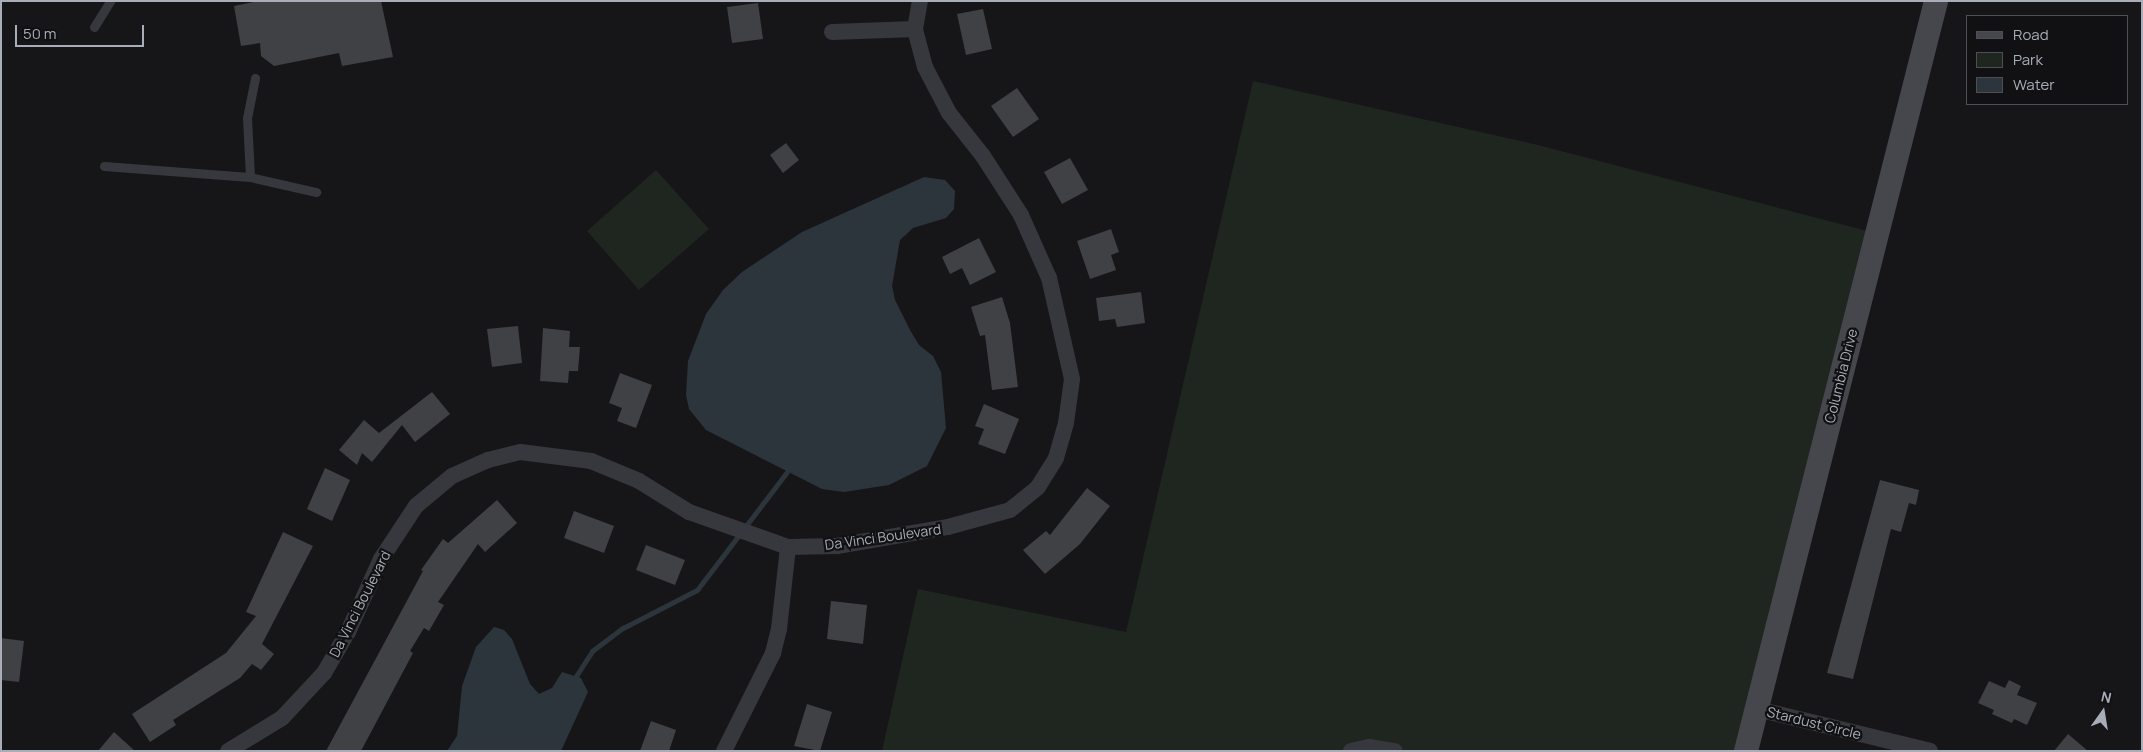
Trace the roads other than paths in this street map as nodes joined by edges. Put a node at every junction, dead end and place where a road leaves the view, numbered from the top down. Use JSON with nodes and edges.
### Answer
{"nodes":[{"id":1,"x":110,"y":1,"type":"edge"},
{"id":2,"x":920,"y":1,"type":"edge"},
{"id":3,"x":1936,"y":1,"type":"edge"},
{"id":4,"x":94,"y":27,"type":"dead end"},
{"id":5,"x":915,"y":29,"type":"junction"},
{"id":6,"x":832,"y":32,"type":"dead end"},
{"id":7,"x":255,"y":78,"type":"dead end"},
{"id":8,"x":104,"y":166,"type":"dead end"},
{"id":9,"x":250,"y":177,"type":"junction"},
{"id":10,"x":316,"y":192,"type":"dead end"},
{"id":11,"x":788,"y":547,"type":"junction"},
{"id":12,"x":1757,"y":709,"type":"junction"},
{"id":13,"x":228,"y":751,"type":"edge"},
{"id":14,"x":724,"y":751,"type":"edge"},
{"id":15,"x":1351,"y":751,"type":"edge"},
{"id":16,"x":1395,"y":751,"type":"edge"},
{"id":17,"x":1746,"y":751,"type":"edge"},
{"id":18,"x":1930,"y":751,"type":"edge"}],
"edges":[{"from":1,"to":4,"type":"lane"},
{"from":2,"to":5,"type":"street","name":"Da Vinci Boulevard"},
{"from":3,"to":12,"type":"main road","name":"Columbia Drive"},
{"from":5,"to":6,"type":"street"},
{"from":5,"to":11,"type":"street","name":"Da Vinci Boulevard"},
{"from":7,"to":9,"type":"lane"},
{"from":8,"to":9,"type":"lane"},
{"from":9,"to":10,"type":"lane"},
{"from":11,"to":13,"type":"street","name":"Da Vinci Boulevard"},
{"from":11,"to":14,"type":"street"},
{"from":12,"to":17,"type":"main road","name":"Columbia Drive"},
{"from":12,"to":18,"type":"street","name":"Stardust Circle"},
{"from":15,"to":16,"type":"street"}]}
